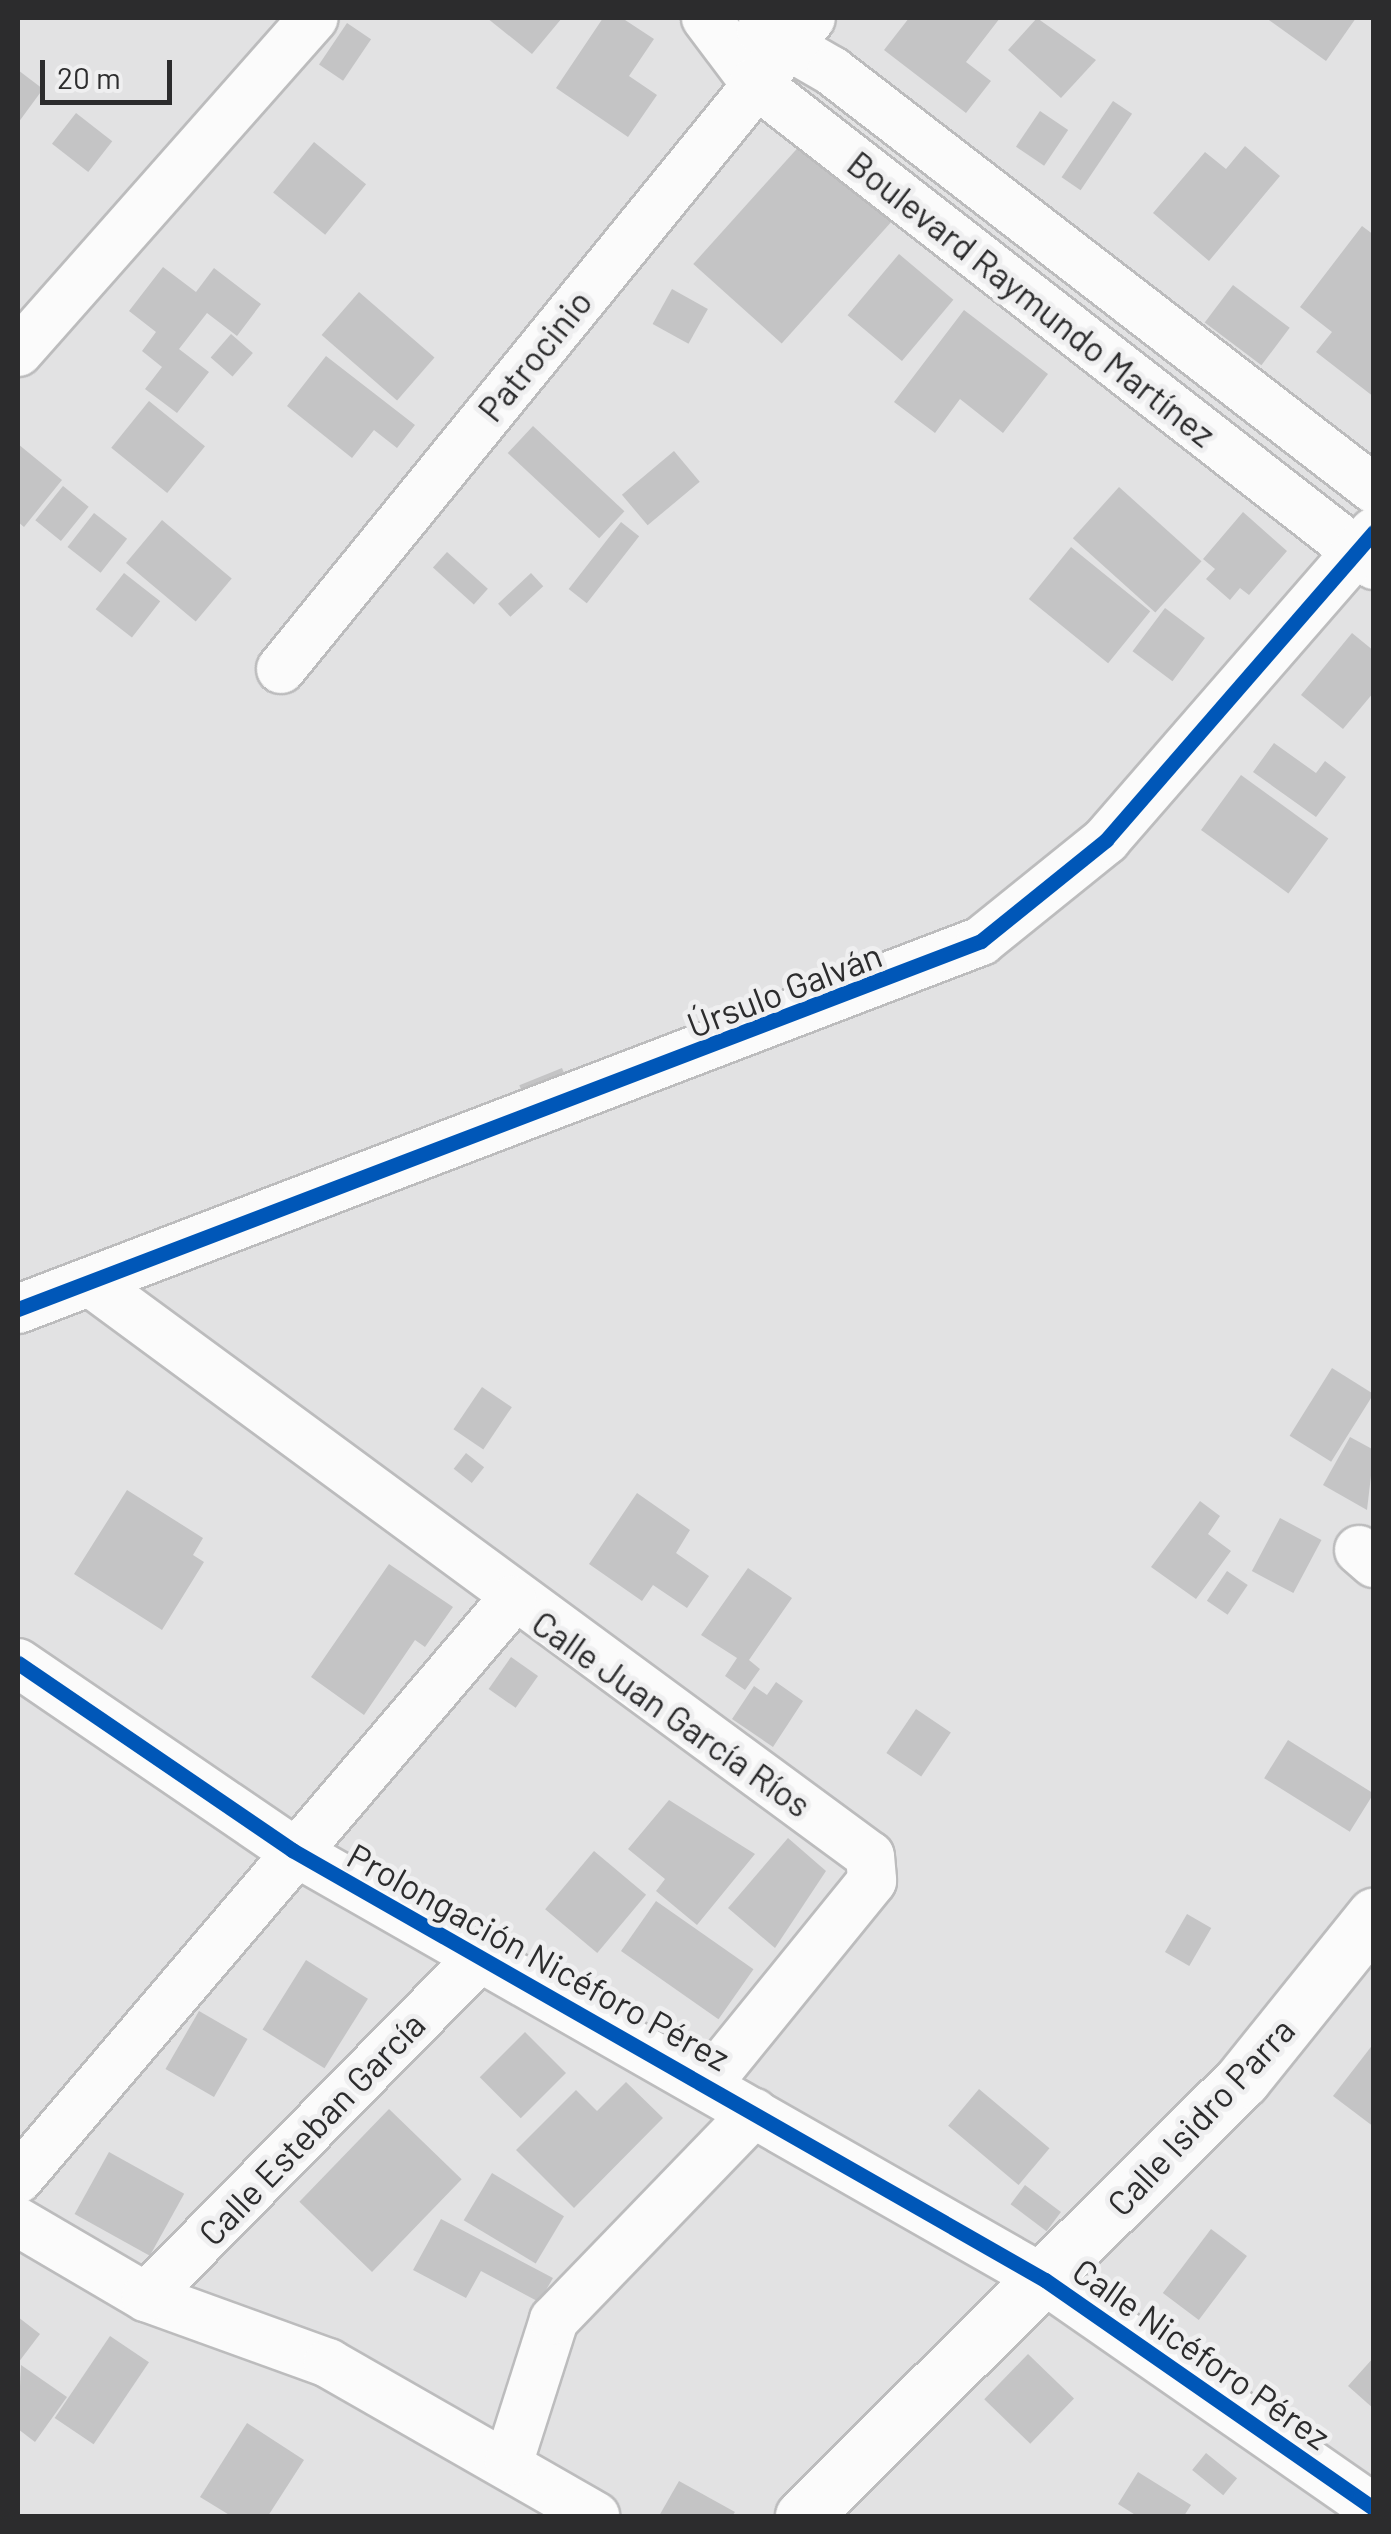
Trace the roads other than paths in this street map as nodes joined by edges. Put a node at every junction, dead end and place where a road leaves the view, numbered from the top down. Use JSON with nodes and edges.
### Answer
{"nodes":[{"id":1,"x":314,"y":18,"type":"edge"},
{"id":2,"x":706,"y":18,"type":"edge"},
{"id":3,"x":732,"y":18,"type":"edge"},
{"id":4,"x":800,"y":30,"type":"edge"},
{"id":5,"x":754,"y":82,"type":"junction"},
{"id":6,"x":18,"y":352,"type":"edge"},
{"id":7,"x":1374,"y":489,"type":"edge"},
{"id":8,"x":1368,"y":549,"type":"edge"},
{"id":9,"x":282,"y":669,"type":"dead end"},
{"id":10,"x":90,"y":1282,"type":"junction"},
{"id":11,"x":18,"y":1309,"type":"edge"},
{"id":12,"x":512,"y":1600,"type":"junction"},
{"id":13,"x":18,"y":1663,"type":"edge"},
{"id":14,"x":292,"y":1850,"type":"junction"},
{"id":15,"x":1374,"y":1916,"type":"edge"},
{"id":16,"x":477,"y":1960,"type":"junction"},
{"id":17,"x":708,"y":2082,"type":"junction"},
{"id":18,"x":754,"y":2113,"type":"junction"},
{"id":19,"x":18,"y":2179,"type":"edge"},
{"id":20,"x":18,"y":2222,"type":"edge"},
{"id":21,"x":1045,"y":2280,"type":"junction"},
{"id":22,"x":146,"y":2297,"type":"junction"},
{"id":23,"x":508,"y":2461,"type":"junction"},
{"id":24,"x":1372,"y":2504,"type":"edge"},
{"id":25,"x":595,"y":2516,"type":"edge"},
{"id":26,"x":802,"y":2516,"type":"edge"}],
"edges":[{"from":1,"to":6,"type":"street"},
{"from":2,"to":5,"type":"street","name":"Boulevard Raymundo Martínez"},
{"from":3,"to":4,"type":"street","name":"Boulevard Raymundo Martínez"},
{"from":4,"to":5,"type":"street","name":"Patrocinio"},
{"from":4,"to":7,"type":"street","name":"Boulevard Raymundo Martínez"},
{"from":5,"to":8,"type":"street","name":"Boulevard Raymundo Martínez"},
{"from":5,"to":9,"type":"street","name":"Patrocinio"},
{"from":8,"to":10,"type":"street","name":"Úrsulo Galván"},
{"from":10,"to":11,"type":"street","name":"Úrsulo Galván"},
{"from":10,"to":12,"type":"street"},
{"from":12,"to":14,"type":"street","name":"Calle Juan García Ríos"},
{"from":12,"to":17,"type":"street","name":"Calle Juan García Ríos"},
{"from":13,"to":14,"type":"street","name":"Prolongación Nicéforo Pérez"},
{"from":14,"to":16,"type":"street","name":"Prolongación Nicéforo Pérez"},
{"from":14,"to":19,"type":"street","name":"Calle Juan García Ríos"},
{"from":15,"to":21,"type":"street","name":"Calle Isidro Parra"},
{"from":16,"to":17,"type":"street","name":"Prolongación Nicéforo Pérez"},
{"from":16,"to":22,"type":"street","name":"Calle Esteban García"},
{"from":17,"to":18,"type":"street","name":"Prolongación Nicéforo Pérez"},
{"from":18,"to":21,"type":"street","name":"Prolongación Nicéforo Pérez"},
{"from":18,"to":23,"type":"street"},
{"from":20,"to":22,"type":"street"},
{"from":21,"to":24,"type":"street","name":"Calle Nicéforo Pérez"},
{"from":21,"to":26,"type":"street","name":"Calle Isidro Parra"},
{"from":22,"to":23,"type":"street"},
{"from":23,"to":25,"type":"street"}]}
